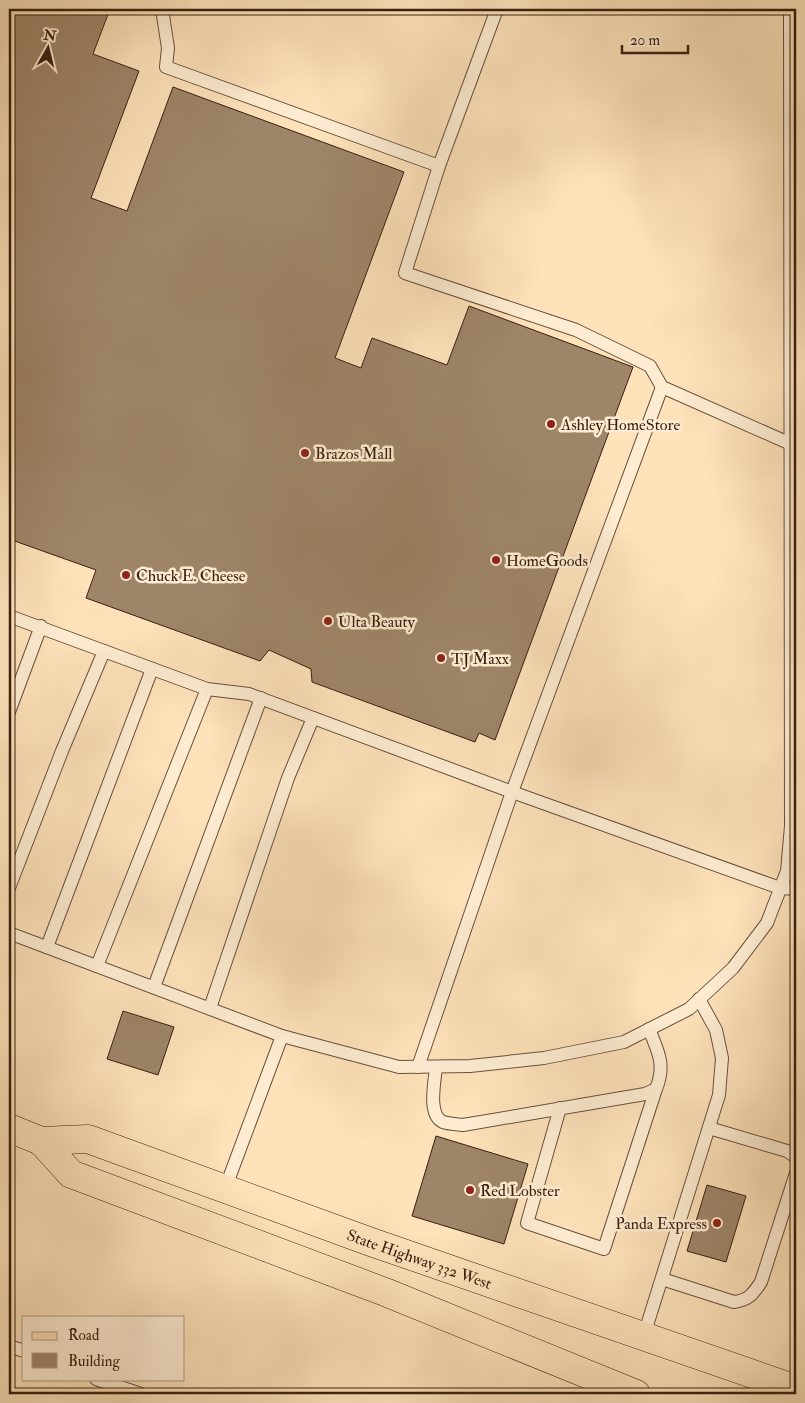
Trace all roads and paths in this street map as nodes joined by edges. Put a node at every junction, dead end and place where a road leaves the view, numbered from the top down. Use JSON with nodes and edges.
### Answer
{"nodes":[{"id":1,"x":162,"y":9,"type":"edge"},
{"id":2,"x":497,"y":9,"type":"edge"},
{"id":3,"x":790,"y":9,"type":"edge"},
{"id":4,"x":439,"y":166,"type":"junction"},
{"id":5,"x":662,"y":387,"type":"junction"},
{"id":6,"x":791,"y":444,"type":"junction"},
{"id":7,"x":9,"y":616,"type":"edge"},
{"id":8,"x":41,"y":626,"type":"junction"},
{"id":9,"x":104,"y":650,"type":"junction"},
{"id":10,"x":152,"y":669,"type":"junction"},
{"id":11,"x":207,"y":689,"type":"junction"},
{"id":12,"x":261,"y":698,"type":"junction"},
{"id":13,"x":9,"y":712,"type":"edge"},
{"id":14,"x":314,"y":718,"type":"junction"},
{"id":15,"x":512,"y":792,"type":"junction"},
{"id":16,"x":9,"y":888,"type":"edge"},
{"id":17,"x":780,"y":888,"type":"junction"},
{"id":18,"x":796,"y":889,"type":"edge"},
{"id":19,"x":9,"y":932,"type":"edge"},
{"id":20,"x":48,"y":947,"type":"junction"},
{"id":21,"x":97,"y":966,"type":"junction"},
{"id":22,"x":154,"y":987,"type":"junction"},
{"id":23,"x":699,"y":999,"type":"junction"},
{"id":24,"x":210,"y":1008,"type":"junction"},
{"id":25,"x":649,"y":1029,"type":"junction"},
{"id":26,"x":282,"y":1036,"type":"junction"},
{"id":27,"x":418,"y":1067,"type":"junction"},
{"id":28,"x":436,"y":1067,"type":"junction"},
{"id":29,"x":656,"y":1089,"type":"junction"},
{"id":30,"x":560,"y":1108,"type":"junction"},
{"id":31,"x":9,"y":1128,"type":"edge"},
{"id":32,"x":709,"y":1128,"type":"junction"},
{"id":33,"x":41,"y":1141,"type":"junction"},
{"id":34,"x":796,"y":1157,"type":"edge"},
{"id":35,"x":796,"y":1173,"type":"edge"},
{"id":36,"x":225,"y":1189,"type":"junction"},
{"id":37,"x":662,"y":1279,"type":"junction"},
{"id":38,"x":644,"y":1335,"type":"junction"},
{"id":39,"x":9,"y":1346,"type":"edge"},
{"id":40,"x":22,"y":1350,"type":"edge"},
{"id":41,"x":796,"y":1366,"type":"edge"},
{"id":42,"x":753,"y":1374,"type":"junction"},
{"id":43,"x":99,"y":1380,"type":"edge"},
{"id":44,"x":796,"y":1389,"type":"edge"},
{"id":45,"x":141,"y":1394,"type":"edge"},
{"id":46,"x":636,"y":1394,"type":"edge"}],
"edges":[{"from":1,"to":4,"type":"lane"},
{"from":2,"to":4,"type":"lane"},
{"from":3,"to":6,"type":"lane"},
{"from":4,"to":5,"type":"lane"},
{"from":5,"to":6,"type":"lane"},
{"from":5,"to":15,"type":"lane"},
{"from":6,"to":17,"type":"lane"},
{"from":7,"to":8,"type":"lane"},
{"from":8,"to":9,"type":"lane"},
{"from":8,"to":13,"type":"lane"},
{"from":9,"to":10,"type":"lane"},
{"from":9,"to":16,"type":"lane"},
{"from":10,"to":11,"type":"lane"},
{"from":10,"to":20,"type":"lane"},
{"from":11,"to":12,"type":"lane"},
{"from":11,"to":21,"type":"lane"},
{"from":12,"to":14,"type":"lane"},
{"from":12,"to":22,"type":"lane"},
{"from":14,"to":15,"type":"lane"},
{"from":14,"to":24,"type":"lane"},
{"from":15,"to":17,"type":"lane"},
{"from":15,"to":27,"type":"lane"},
{"from":17,"to":18,"type":"lane"},
{"from":17,"to":23,"type":"lane"},
{"from":19,"to":20,"type":"lane"},
{"from":20,"to":21,"type":"lane"},
{"from":21,"to":22,"type":"lane"},
{"from":22,"to":24,"type":"lane"},
{"from":23,"to":25,"type":"lane"},
{"from":23,"to":32,"type":"lane"},
{"from":24,"to":26,"type":"lane"},
{"from":25,"to":28,"type":"lane"},
{"from":25,"to":29,"type":"lane"},
{"from":26,"to":27,"type":"lane"},
{"from":26,"to":36,"type":"lane"},
{"from":27,"to":28,"type":"lane"},
{"from":28,"to":30,"type":"lane"},
{"from":29,"to":30,"type":"lane"},
{"from":29,"to":30,"type":"lane"},
{"from":31,"to":33,"type":"main road","name":"State Highway 332 West"},
{"from":32,"to":34,"type":"lane"},
{"from":32,"to":37,"type":"lane"},
{"from":33,"to":36,"type":"main road","name":"State Highway 332 West"},
{"from":33,"to":46,"type":"main road","name":"State Highway 332 West"},
{"from":35,"to":37,"type":"lane"},
{"from":36,"to":38,"type":"main road","name":"State Highway 332 West"},
{"from":37,"to":38,"type":"lane"},
{"from":38,"to":42,"type":"main road","name":"State Highway 332 West"},
{"from":39,"to":40,"type":"lane"},
{"from":41,"to":42,"type":"main road"},
{"from":42,"to":44,"type":"main road","name":"State Highway 332 West"},
{"from":43,"to":45,"type":"lane"}]}
